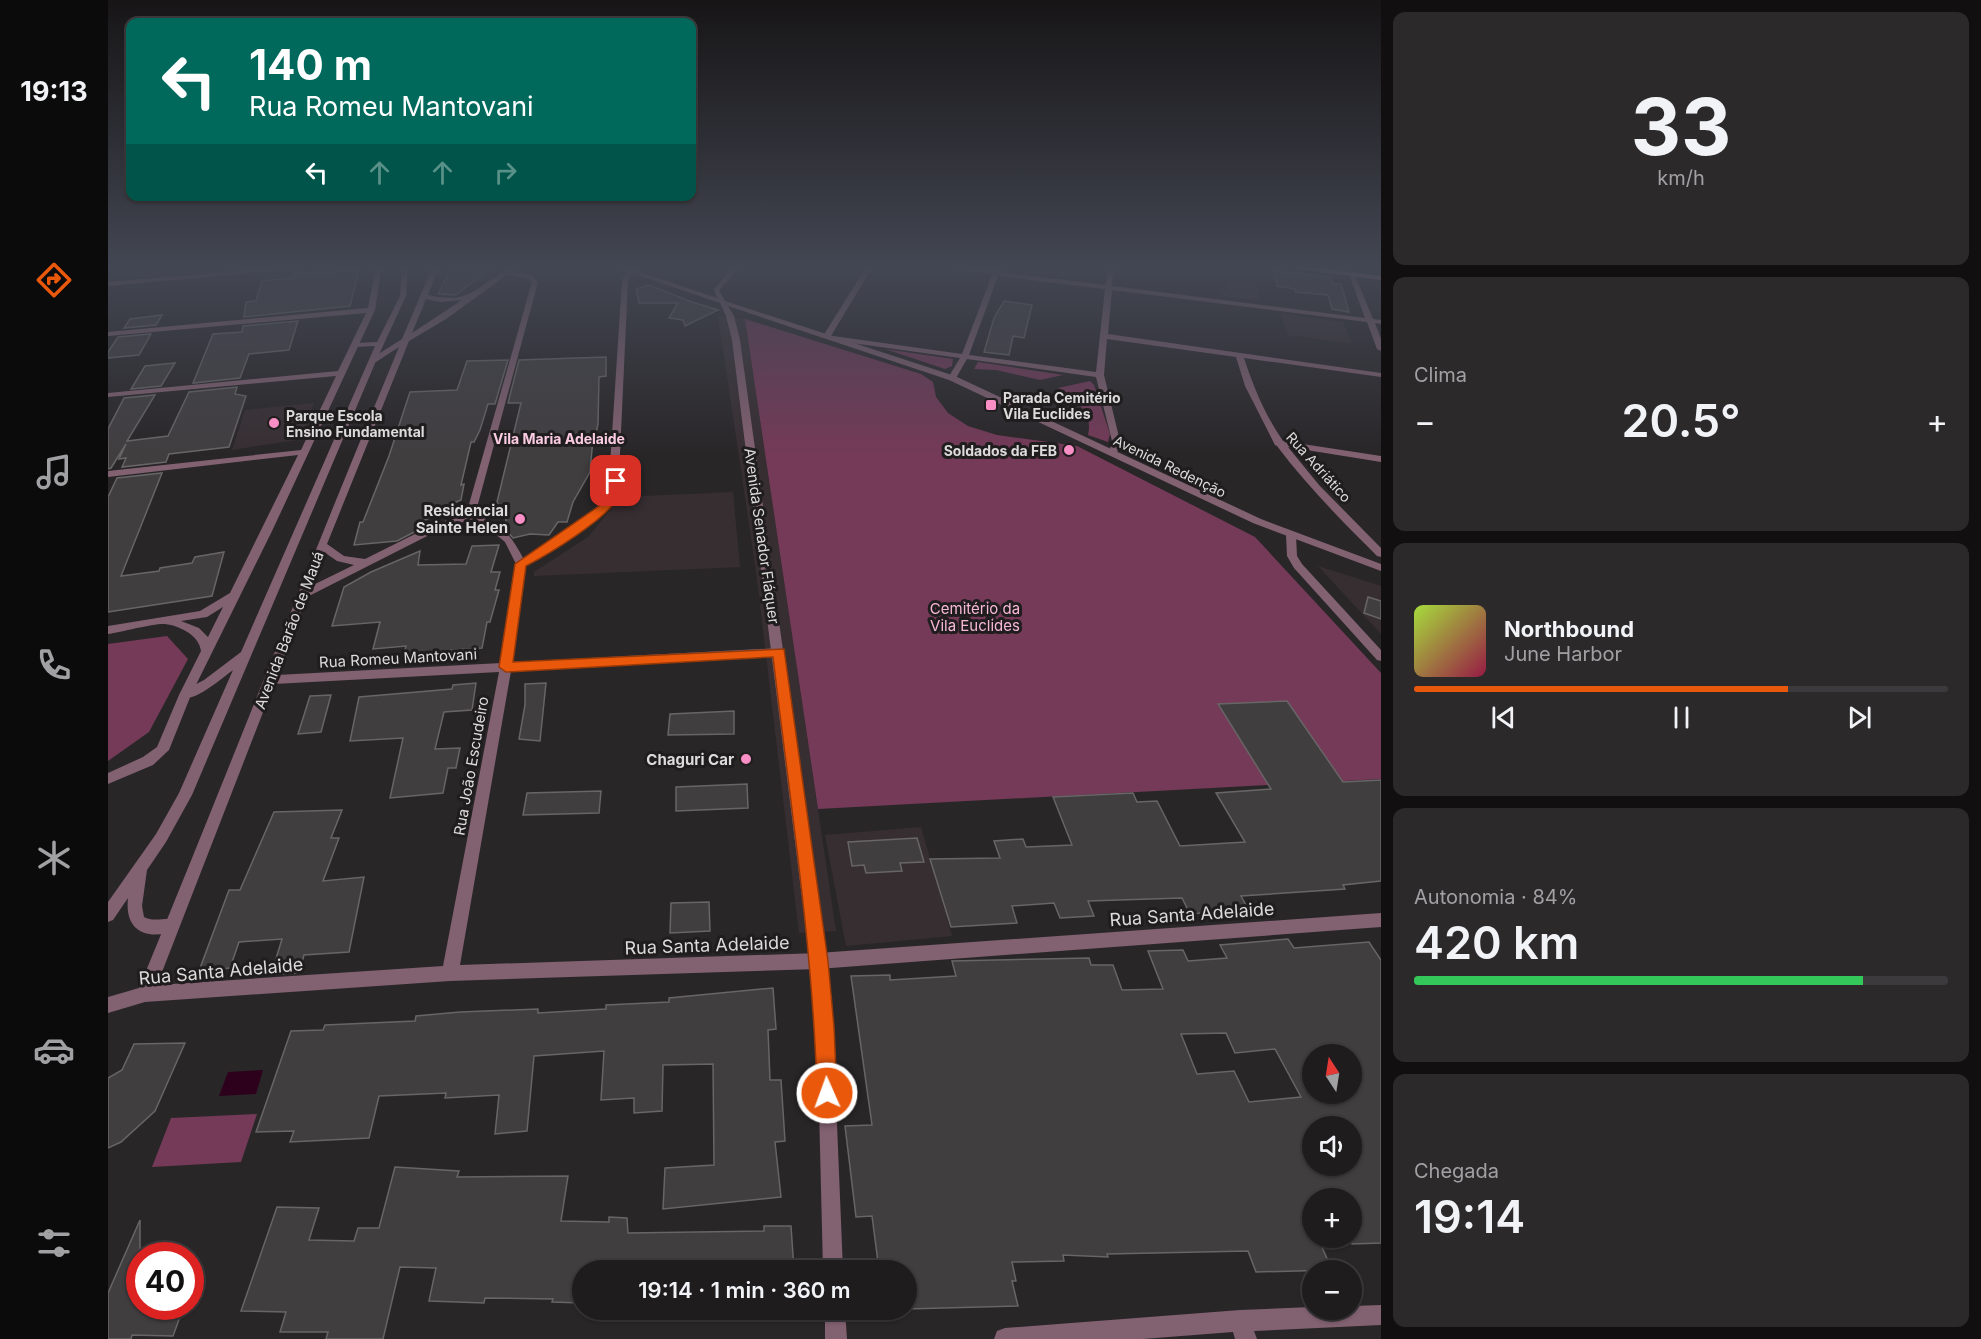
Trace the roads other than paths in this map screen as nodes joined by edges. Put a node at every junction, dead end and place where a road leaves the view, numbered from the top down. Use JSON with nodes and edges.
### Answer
{"nodes":[{"id":1,"x":168,"y":328,"type":"edge"},
{"id":2,"x":363,"y":328,"type":"edge"},
{"id":3,"x":388,"y":328,"type":"edge"},
{"id":4,"x":410,"y":328,"type":"edge"},
{"id":5,"x":423,"y":328,"type":"edge"},
{"id":6,"x":522,"y":328,"type":"edge"},
{"id":7,"x":622,"y":328,"type":"edge"},
{"id":8,"x":733,"y":328,"type":"edge"},
{"id":9,"x":804,"y":328,"type":"edge"},
{"id":10,"x":835,"y":328,"type":"edge"},
{"id":11,"x":975,"y":328,"type":"edge"},
{"id":12,"x":1104,"y":328,"type":"edge"},
{"id":13,"x":1373,"y":328,"type":"edge"},
{"id":14,"x":108,"y":334,"type":"edge"},
{"id":15,"x":1103,"y":336,"type":"junction"},
{"id":16,"x":830,"y":337,"type":"junction"},
{"id":17,"x":405,"y":340,"type":"junction"},
{"id":18,"x":381,"y":344,"type":"junction"},
{"id":19,"x":355,"y":345,"type":"junction"},
{"id":20,"x":1381,"y":349,"type":"edge"},
{"id":21,"x":965,"y":355,"type":"junction"},
{"id":22,"x":1239,"y":355,"type":"junction"},
{"id":23,"x":373,"y":360,"type":"junction"},
{"id":24,"x":341,"y":373,"type":"junction"},
{"id":25,"x":1100,"y":375,"type":"junction"},
{"id":26,"x":1381,"y":375,"type":"edge"},
{"id":27,"x":952,"y":378,"type":"junction"},
{"id":28,"x":108,"y":395,"type":"edge"},
{"id":29,"x":1278,"y":442,"type":"junction"},
{"id":30,"x":303,"y":452,"type":"junction"},
{"id":31,"x":1113,"y":453,"type":"junction"},
{"id":32,"x":1381,"y":459,"type":"edge"},
{"id":33,"x":108,"y":474,"type":"edge"},
{"id":34,"x":470,"y":517,"type":"junction"},
{"id":35,"x":1291,"y":535,"type":"junction"},
{"id":36,"x":322,"y":544,"type":"junction"},
{"id":37,"x":1381,"y":554,"type":"edge"},
{"id":38,"x":364,"y":562,"type":"junction"},
{"id":39,"x":521,"y":564,"type":"junction"},
{"id":40,"x":1381,"y":568,"type":"edge"},
{"id":41,"x":304,"y":594,"type":"junction"},
{"id":42,"x":235,"y":596,"type":"junction"},
{"id":43,"x":169,"y":621,"type":"junction"},
{"id":44,"x":108,"y":630,"type":"edge"},
{"id":45,"x":207,"y":652,"type":"junction"},
{"id":46,"x":779,"y":652,"type":"junction"},
{"id":47,"x":247,"y":653,"type":"junction"},
{"id":48,"x":1381,"y":657,"type":"edge"},
{"id":49,"x":506,"y":667,"type":"junction"},
{"id":50,"x":270,"y":680,"type":"junction"},
{"id":51,"x":185,"y":695,"type":"junction"},
{"id":52,"x":108,"y":779,"type":"edge"},
{"id":53,"x":141,"y":867,"type":"junction"},
{"id":54,"x":108,"y":915,"type":"edge"},
{"id":55,"x":1381,"y":920,"type":"edge"},
{"id":56,"x":172,"y":925,"type":"junction"},
{"id":57,"x":818,"y":961,"type":"junction"},
{"id":58,"x":450,"y":973,"type":"junction"},
{"id":59,"x":145,"y":994,"type":"junction"},
{"id":60,"x":108,"y":1005,"type":"edge"},
{"id":61,"x":833,"y":1260,"type":"edge"},
{"id":62,"x":1381,"y":1315,"type":"edge"},
{"id":63,"x":835,"y":1320,"type":"edge"},
{"id":64,"x":1243,"y":1330,"type":"edge"},
{"id":65,"x":836,"y":1339,"type":"edge"},
{"id":66,"x":1005,"y":1339,"type":"edge"}],
"edges":[{"from":1,"to":14,"type":"street"},
{"from":2,"to":19,"type":"street"},
{"from":3,"to":18,"type":"street","name":"Avenida Barão de Mauá"},
{"from":4,"to":17,"type":"street","name":"Avenida Barão de Mauá"},
{"from":5,"to":17,"type":"street"},
{"from":6,"to":34,"type":"street"},
{"from":7,"to":39,"type":"street"},
{"from":8,"to":46,"type":"street","name":"Avenida Senador Fláquer"},
{"from":9,"to":16,"type":"street"},
{"from":10,"to":16,"type":"street"},
{"from":11,"to":21,"type":"street"},
{"from":12,"to":15,"type":"street"},
{"from":13,"to":20,"type":"street"},
{"from":15,"to":22,"type":"street"},
{"from":15,"to":25,"type":"street"},
{"from":16,"to":21,"type":"street"},
{"from":16,"to":27,"type":"street","name":"Avenida Redenção"},
{"from":17,"to":23,"type":"street"},
{"from":17,"to":36,"type":"street","name":"Avenida Barão de Mauá"},
{"from":18,"to":19,"type":"street"},
{"from":18,"to":23,"type":"street","name":"Avenida Barão de Mauá"},
{"from":19,"to":24,"type":"street"},
{"from":21,"to":25,"type":"street"},
{"from":21,"to":27,"type":"street"},
{"from":22,"to":26,"type":"street"},
{"from":22,"to":29,"type":"street","name":"Rua Adriático"},
{"from":23,"to":47,"type":"street","name":"Avenida Barão de Mauá"},
{"from":24,"to":28,"type":"street"},
{"from":24,"to":30,"type":"street"},
{"from":25,"to":31,"type":"street"},
{"from":27,"to":31,"type":"street","name":"Avenida Redenção"},
{"from":29,"to":32,"type":"street"},
{"from":29,"to":37,"type":"street","name":"Rua Adriático"},
{"from":30,"to":33,"type":"street"},
{"from":30,"to":42,"type":"street"},
{"from":31,"to":35,"type":"street","name":"Avenida Redenção"},
{"from":34,"to":38,"type":"street"},
{"from":34,"to":39,"type":"street"},
{"from":35,"to":40,"type":"street","name":"Avenida Redenção"},
{"from":35,"to":48,"type":"street"},
{"from":36,"to":38,"type":"street"},
{"from":36,"to":41,"type":"street","name":"Avenida Barão de Mauá"},
{"from":38,"to":41,"type":"street"},
{"from":39,"to":49,"type":"street","name":"Rua João Escudeiro"},
{"from":41,"to":50,"type":"street","name":"Avenida Barão de Mauá"},
{"from":42,"to":43,"type":"street"},
{"from":42,"to":45,"type":"street"},
{"from":43,"to":44,"type":"street"},
{"from":43,"to":45,"type":"street"},
{"from":45,"to":51,"type":"street"},
{"from":46,"to":49,"type":"street","name":"Rua Romeu Mantovani"},
{"from":46,"to":57,"type":"street","name":"Avenida Senador Fláquer"},
{"from":47,"to":51,"type":"street"},
{"from":47,"to":53,"type":"street","name":"Avenida Barão de Mauá"},
{"from":49,"to":50,"type":"street","name":"Rua Romeu Mantovani"},
{"from":49,"to":58,"type":"street","name":"Rua João Escudeiro"},
{"from":50,"to":56,"type":"street","name":"Avenida Barão de Mauá"},
{"from":51,"to":52,"type":"street"},
{"from":53,"to":54,"type":"street","name":"Avenida Barão de Mauá"},
{"from":53,"to":56,"type":"street"},
{"from":55,"to":57,"type":"street","name":"Rua Santa Adelaide"},
{"from":56,"to":59,"type":"street","name":"Avenida Barão de Mauá"},
{"from":57,"to":58,"type":"street","name":"Rua Santa Adelaide"},
{"from":57,"to":61,"type":"street","name":"Avenida Senador Fláquer"},
{"from":58,"to":59,"type":"street","name":"Rua Santa Adelaide"},
{"from":59,"to":60,"type":"street","name":"Rua Santa Adelaide"},
{"from":62,"to":64,"type":"street"},
{"from":63,"to":65,"type":"street"},
{"from":64,"to":66,"type":"street"}]}
